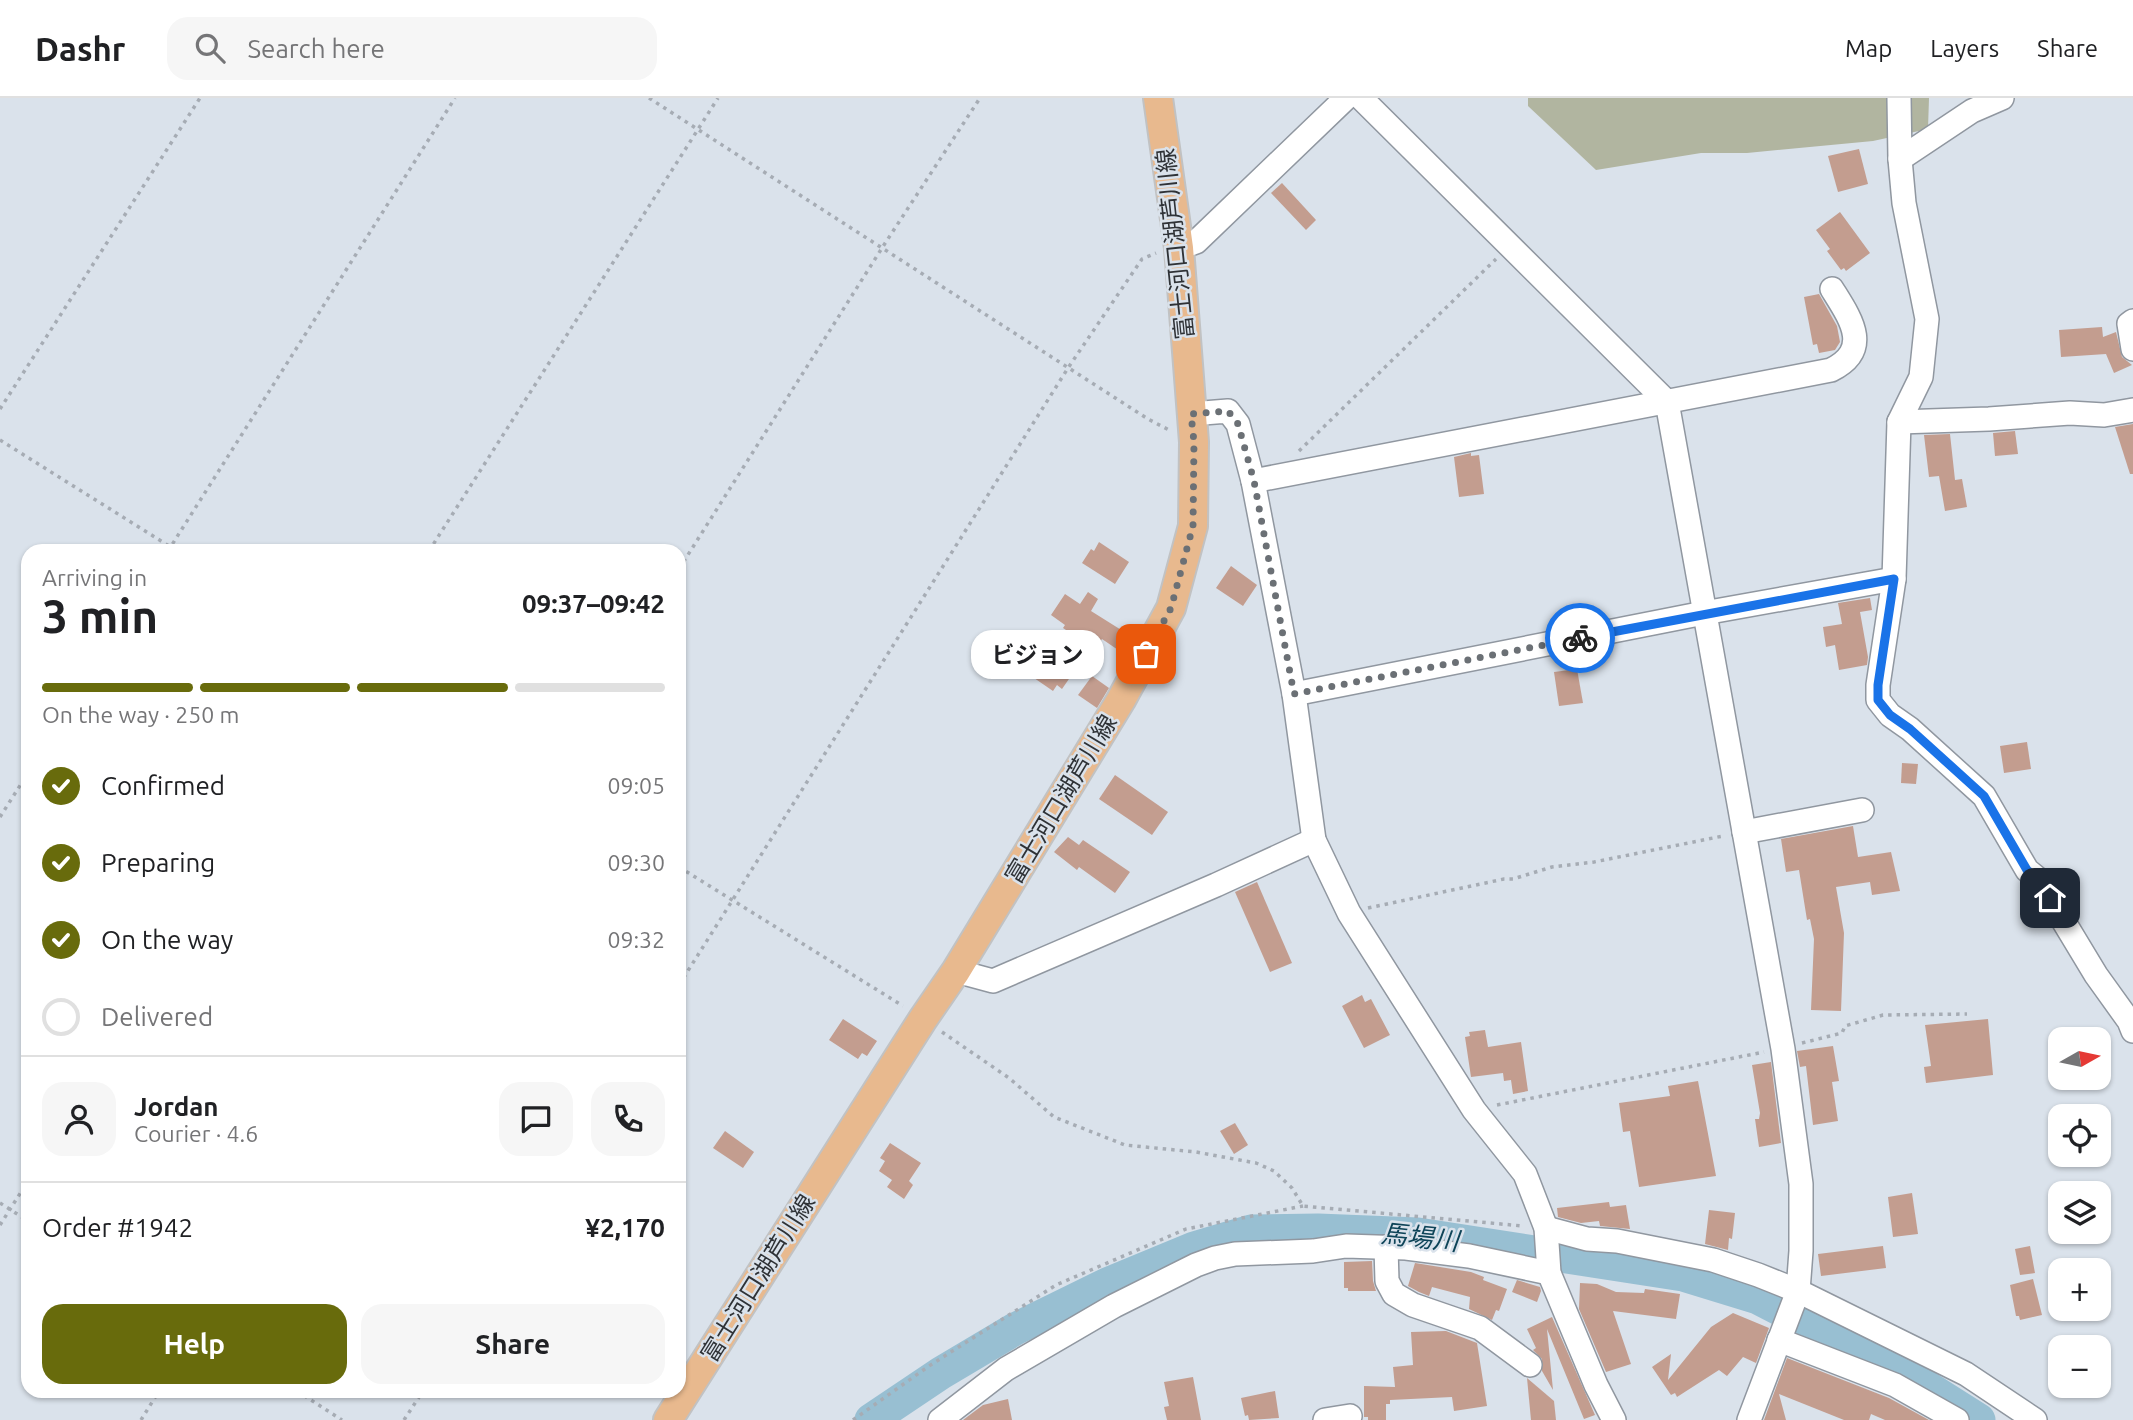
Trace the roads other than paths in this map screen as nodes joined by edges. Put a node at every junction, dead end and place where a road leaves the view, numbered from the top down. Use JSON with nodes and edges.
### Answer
{"nodes":[{"id":1,"x":1158,"y":98,"type":"edge"},
{"id":2,"x":1346,"y":98,"type":"edge"},
{"id":3,"x":1361,"y":98,"type":"edge"},
{"id":4,"x":1899,"y":98,"type":"edge"},
{"id":5,"x":2002,"y":98,"type":"edge"},
{"id":6,"x":1900,"y":159,"type":"junction"},
{"id":7,"x":1179,"y":248,"type":"junction"},
{"id":8,"x":1832,"y":289,"type":"dead end"},
{"id":9,"x":2133,"y":321,"type":"edge"},
{"id":10,"x":2133,"y":349,"type":"edge"},
{"id":11,"x":1667,"y":402,"type":"junction"},
{"id":12,"x":2133,"y":410,"type":"edge"},
{"id":13,"x":1191,"y":414,"type":"junction"},
{"id":14,"x":1899,"y":422,"type":"junction"},
{"id":15,"x":1254,"y":481,"type":"junction"},
{"id":16,"x":1894,"y":579,"type":"junction"},
{"id":17,"x":1704,"y":613,"type":"junction"},
{"id":18,"x":1294,"y":694,"type":"junction"},
{"id":19,"x":1862,"y":810,"type":"dead end"},
{"id":20,"x":1744,"y":832,"type":"junction"},
{"id":21,"x":1314,"y":840,"type":"junction"},
{"id":22,"x":956,"y":971,"type":"junction"},
{"id":23,"x":2133,"y":1031,"type":"edge"},
{"id":24,"x":1547,"y":1232,"type":"junction"},
{"id":25,"x":1386,"y":1247,"type":"junction"},
{"id":26,"x":1549,"y":1273,"type":"junction"},
{"id":27,"x":1798,"y":1291,"type":"junction"},
{"id":28,"x":1779,"y":1340,"type":"junction"},
{"id":29,"x":1530,"y":1365,"type":"dead end"},
{"id":30,"x":686,"y":1392,"type":"edge"},
{"id":31,"x":682,"y":1398,"type":"edge"},
{"id":32,"x":1350,"y":1416,"type":"dead end"},
{"id":33,"x":946,"y":1418,"type":"edge"},
{"id":34,"x":668,"y":1420,"type":"edge"},
{"id":35,"x":1325,"y":1420,"type":"edge"},
{"id":36,"x":1614,"y":1420,"type":"edge"},
{"id":37,"x":1749,"y":1420,"type":"edge"},
{"id":38,"x":1957,"y":1420,"type":"edge"},
{"id":39,"x":2035,"y":1420,"type":"edge"}],
"edges":[{"from":1,"to":7,"type":"main road","name":"富士河口湖芦川線"},
{"from":2,"to":7,"type":"street"},
{"from":3,"to":11,"type":"street"},
{"from":4,"to":6,"type":"street"},
{"from":5,"to":6,"type":"street"},
{"from":6,"to":14,"type":"street"},
{"from":7,"to":13,"type":"main road","name":"富士河口湖芦川線"},
{"from":8,"to":11,"type":"street"},
{"from":9,"to":10,"type":"street"},
{"from":11,"to":15,"type":"street"},
{"from":11,"to":17,"type":"street"},
{"from":12,"to":14,"type":"street"},
{"from":13,"to":15,"type":"street"},
{"from":13,"to":22,"type":"main road","name":"富士河口湖芦川線"},
{"from":14,"to":16,"type":"street"},
{"from":15,"to":18,"type":"street"},
{"from":16,"to":17,"type":"street"},
{"from":16,"to":23,"type":"street"},
{"from":17,"to":18,"type":"street"},
{"from":17,"to":20,"type":"street"},
{"from":18,"to":21,"type":"street"},
{"from":19,"to":20,"type":"street"},
{"from":20,"to":27,"type":"street"},
{"from":21,"to":22,"type":"street"},
{"from":21,"to":24,"type":"street"},
{"from":22,"to":30,"type":"main road","name":"富士河口湖芦川線"},
{"from":24,"to":26,"type":"street"},
{"from":24,"to":27,"type":"street"},
{"from":25,"to":26,"type":"street"},
{"from":25,"to":29,"type":"street"},
{"from":25,"to":33,"type":"street"},
{"from":26,"to":36,"type":"street"},
{"from":27,"to":28,"type":"street"},
{"from":27,"to":39,"type":"street"},
{"from":28,"to":37,"type":"street"},
{"from":28,"to":38,"type":"street"},
{"from":31,"to":34,"type":"main road","name":"富士河口湖芦川線"},
{"from":32,"to":35,"type":"street"}]}
